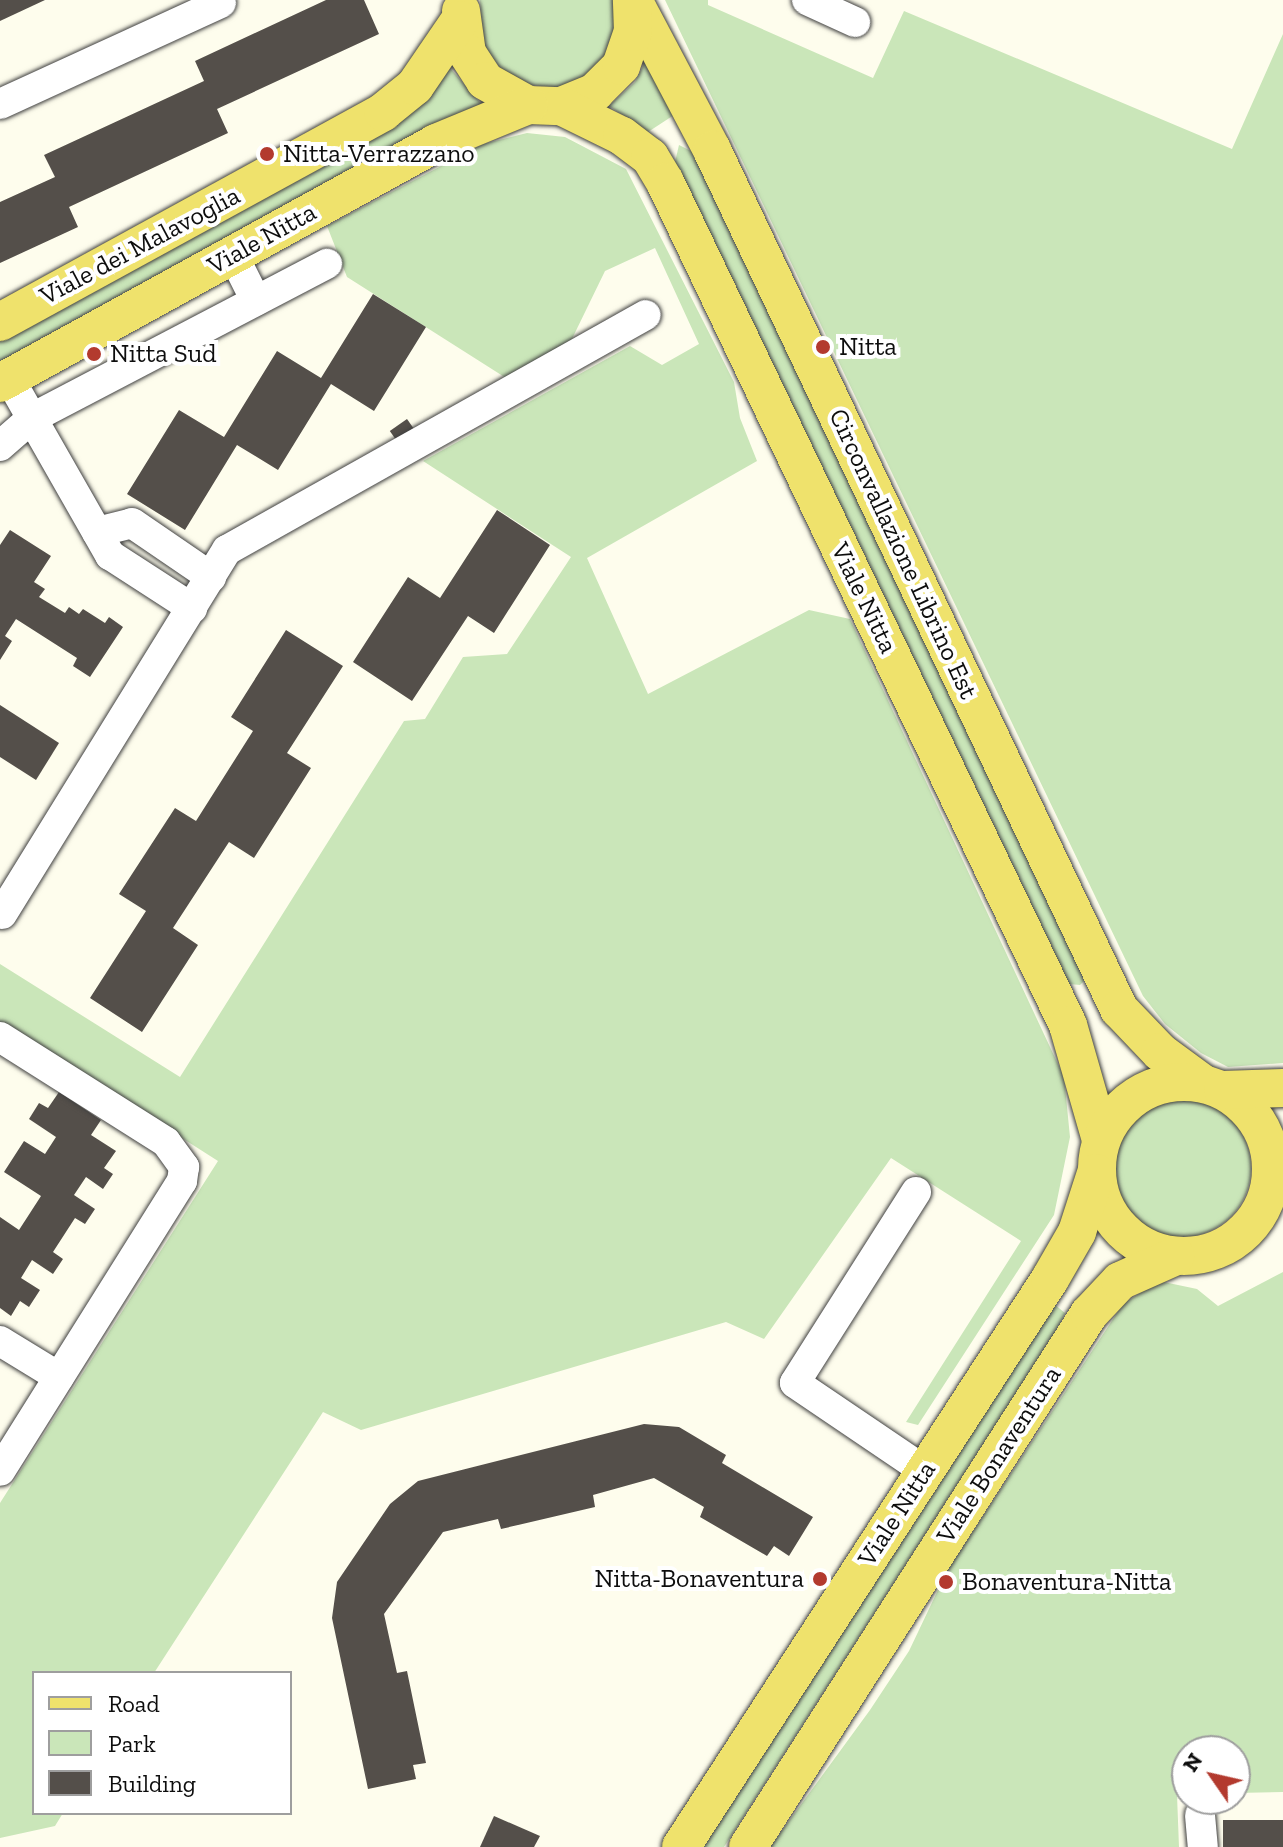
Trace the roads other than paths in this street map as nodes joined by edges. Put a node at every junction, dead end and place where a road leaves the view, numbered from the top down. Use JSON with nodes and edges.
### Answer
{"nodes":[{"id":1,"x":632,"y":0,"type":"edge"},
{"id":2,"x":807,"y":0,"type":"edge"},
{"id":3,"x":221,"y":3,"type":"dead end"},
{"id":4,"x":462,"y":10,"type":"edge"},
{"id":5,"x":855,"y":22,"type":"dead end"},
{"id":6,"x":0,"y":104,"type":"edge"},
{"id":7,"x":545,"y":105,"type":"junction"},
{"id":8,"x":233,"y":255,"type":"junction"},
{"id":9,"x":327,"y":264,"type":"dead end"},
{"id":10,"x":256,"y":301,"type":"junction"},
{"id":11,"x":646,"y":315,"type":"dead end"},
{"id":12,"x":0,"y":322,"type":"edge"},
{"id":13,"x":4,"y":381,"type":"edge"},
{"id":14,"x":32,"y":418,"type":"junction"},
{"id":15,"x":0,"y":446,"type":"edge"},
{"id":16,"x":97,"y":532,"type":"junction"},
{"id":17,"x":211,"y":577,"type":"junction"},
{"id":18,"x":192,"y":608,"type":"junction"},
{"id":19,"x":2,"y":914,"type":"dead end"},
{"id":20,"x":0,"y":1037,"type":"edge"},
{"id":21,"x":1213,"y":1087,"type":"junction"},
{"id":22,"x":1283,"y":1088,"type":"edge"},
{"id":23,"x":1099,"y":1156,"type":"junction"},
{"id":24,"x":1275,"y":1185,"type":"edge"},
{"id":25,"x":916,"y":1192,"type":"dead end"},
{"id":26,"x":1176,"y":1256,"type":"junction"},
{"id":27,"x":0,"y":1341,"type":"edge"},
{"id":28,"x":59,"y":1377,"type":"junction"},
{"id":29,"x":0,"y":1471,"type":"edge"},
{"id":30,"x":925,"y":1471,"type":"junction"},
{"id":31,"x":1200,"y":1815,"type":"dead end"},
{"id":32,"x":681,"y":1847,"type":"edge"},
{"id":33,"x":748,"y":1847,"type":"edge"},
{"id":34,"x":1203,"y":1847,"type":"edge"}],
"edges":[{"from":1,"to":7,"type":"main road"},
{"from":1,"to":21,"type":"main road","name":"Circonvallazione Librino Est"},
{"from":2,"to":5,"type":"street"},
{"from":3,"to":6,"type":"street"},
{"from":4,"to":7,"type":"main road"},
{"from":4,"to":12,"type":"main road","name":"Viale dei Malavoglia"},
{"from":7,"to":8,"type":"main road","name":"Viale Nitta"},
{"from":7,"to":23,"type":"main road","name":"Viale Nitta"},
{"from":8,"to":10,"type":"street"},
{"from":8,"to":13,"type":"main road","name":"Viale Nitta"},
{"from":9,"to":10,"type":"street"},
{"from":10,"to":14,"type":"street"},
{"from":11,"to":17,"type":"street"},
{"from":13,"to":14,"type":"street"},
{"from":14,"to":15,"type":"street"},
{"from":14,"to":16,"type":"street"},
{"from":16,"to":17,"type":"street"},
{"from":16,"to":18,"type":"street"},
{"from":17,"to":18,"type":"street"},
{"from":18,"to":19,"type":"street"},
{"from":20,"to":28,"type":"street"},
{"from":21,"to":22,"type":"main road"},
{"from":21,"to":23,"type":"main road"},
{"from":21,"to":24,"type":"main road"},
{"from":23,"to":26,"type":"main road"},
{"from":23,"to":30,"type":"main road","name":"Viale Nitta"},
{"from":24,"to":26,"type":"main road"},
{"from":25,"to":30,"type":"street"},
{"from":26,"to":33,"type":"main road","name":"Viale Bonaventura"},
{"from":27,"to":28,"type":"street"},
{"from":28,"to":29,"type":"street"},
{"from":30,"to":32,"type":"main road","name":"Viale Nitta"},
{"from":31,"to":34,"type":"street"}]}
